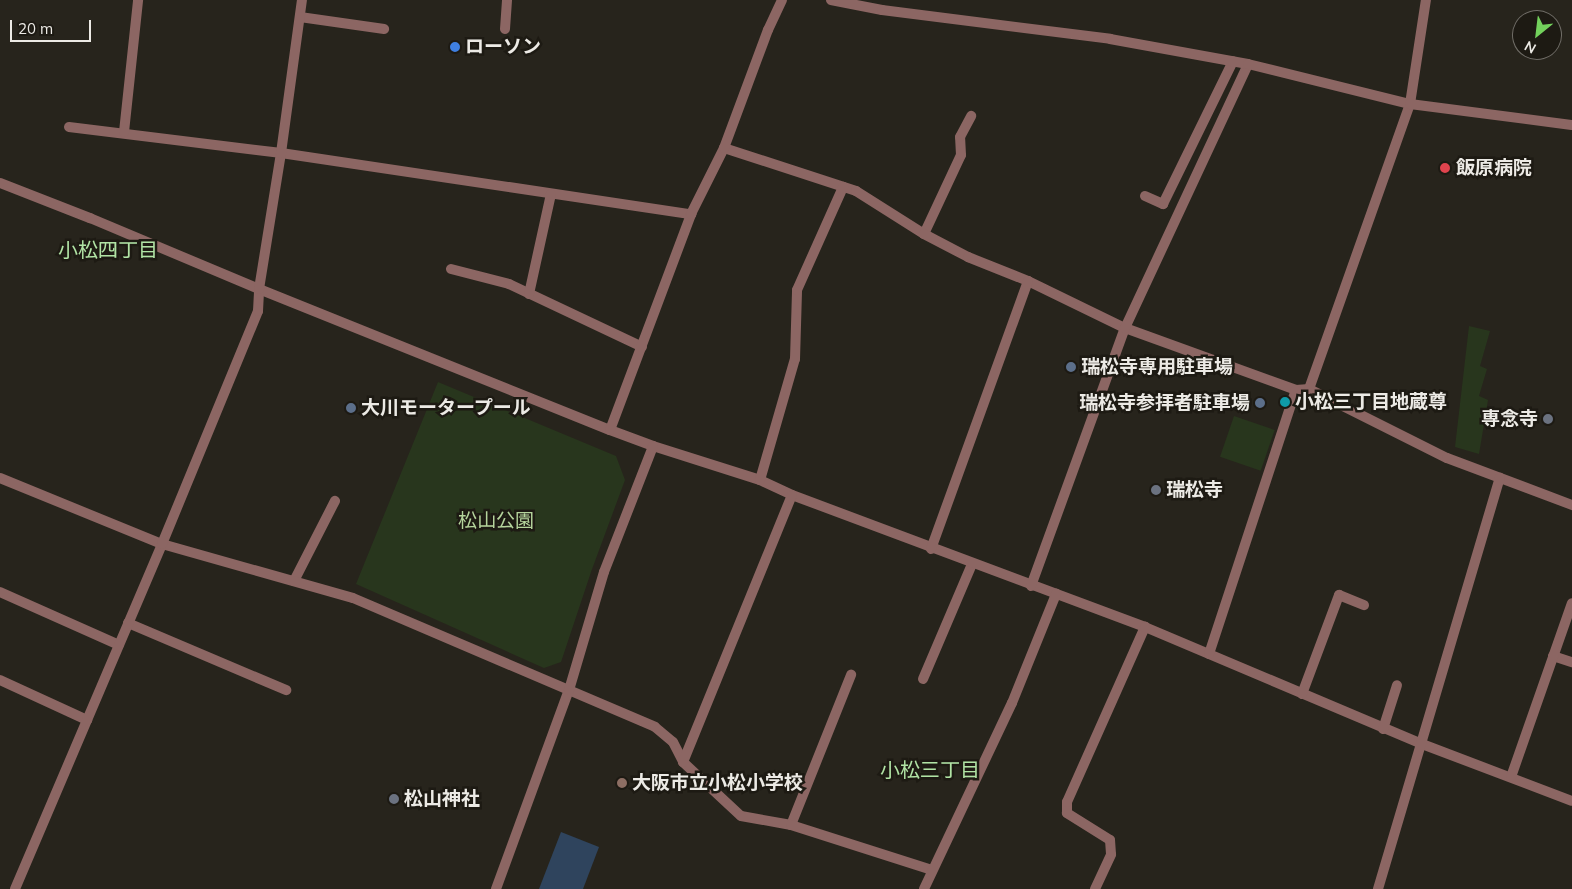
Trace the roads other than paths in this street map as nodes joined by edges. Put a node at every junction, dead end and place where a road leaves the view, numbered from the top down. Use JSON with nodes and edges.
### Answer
{"nodes":[{"id":1,"x":138,"y":0,"type":"edge"},
{"id":2,"x":302,"y":0,"type":"edge"},
{"id":3,"x":507,"y":0,"type":"edge"},
{"id":4,"x":782,"y":0,"type":"edge"},
{"id":5,"x":831,"y":0,"type":"edge"},
{"id":6,"x":1426,"y":0,"type":"edge"},
{"id":7,"x":300,"y":16,"type":"junction"},
{"id":8,"x":384,"y":29,"type":"dead end"},
{"id":9,"x":505,"y":29,"type":"dead end"},
{"id":10,"x":1233,"y":61,"type":"junction"},
{"id":11,"x":1248,"y":64,"type":"junction"},
{"id":12,"x":1410,"y":104,"type":"junction"},
{"id":13,"x":971,"y":116,"type":"dead end"},
{"id":14,"x":1572,"y":125,"type":"edge"},
{"id":15,"x":69,"y":127,"type":"dead end"},
{"id":16,"x":124,"y":132,"type":"junction"},
{"id":17,"x":724,"y":148,"type":"junction"},
{"id":18,"x":281,"y":154,"type":"junction"},
{"id":19,"x":0,"y":183,"type":"edge"},
{"id":20,"x":843,"y":187,"type":"junction"},
{"id":21,"x":551,"y":194,"type":"junction"},
{"id":22,"x":1145,"y":196,"type":"dead end"},
{"id":23,"x":691,"y":214,"type":"junction"},
{"id":24,"x":924,"y":234,"type":"junction"},
{"id":25,"x":451,"y":269,"type":"dead end"},
{"id":26,"x":1028,"y":281,"type":"junction"},
{"id":27,"x":259,"y":289,"type":"junction"},
{"id":28,"x":530,"y":294,"type":"junction"},
{"id":29,"x":1125,"y":328,"type":"junction"},
{"id":30,"x":642,"y":347,"type":"junction"},
{"id":31,"x":1309,"y":388,"type":"junction"},
{"id":32,"x":1296,"y":390,"type":"junction"},
{"id":33,"x":610,"y":430,"type":"junction"},
{"id":34,"x":653,"y":446,"type":"junction"},
{"id":35,"x":0,"y":478,"type":"edge"},
{"id":36,"x":1500,"y":478,"type":"junction"},
{"id":37,"x":760,"y":480,"type":"junction"},
{"id":38,"x":792,"y":495,"type":"junction"},
{"id":39,"x":335,"y":501,"type":"dead end"},
{"id":40,"x":1572,"y":505,"type":"edge"},
{"id":41,"x":162,"y":544,"type":"junction"},
{"id":42,"x":931,"y":549,"type":"junction"},
{"id":43,"x":972,"y":564,"type":"junction"},
{"id":44,"x":294,"y":581,"type":"junction"},
{"id":45,"x":1031,"y":586,"type":"junction"},
{"id":46,"x":0,"y":592,"type":"edge"},
{"id":47,"x":1056,"y":594,"type":"junction"},
{"id":48,"x":1572,"y":603,"type":"edge"},
{"id":49,"x":1364,"y":605,"type":"dead end"},
{"id":50,"x":128,"y":623,"type":"junction"},
{"id":51,"x":1145,"y":627,"type":"junction"},
{"id":52,"x":119,"y":645,"type":"junction"},
{"id":53,"x":1208,"y":654,"type":"junction"},
{"id":54,"x":1554,"y":656,"type":"junction"},
{"id":55,"x":1572,"y":662,"type":"edge"},
{"id":56,"x":851,"y":675,"type":"dead end"},
{"id":57,"x":923,"y":679,"type":"dead end"},
{"id":58,"x":0,"y":680,"type":"edge"},
{"id":59,"x":1397,"y":684,"type":"dead end"},
{"id":60,"x":286,"y":690,"type":"dead end"},
{"id":61,"x":569,"y":690,"type":"junction"},
{"id":62,"x":1302,"y":694,"type":"junction"},
{"id":63,"x":86,"y":720,"type":"junction"},
{"id":64,"x":1383,"y":729,"type":"junction"},
{"id":65,"x":1422,"y":744,"type":"junction"},
{"id":66,"x":683,"y":762,"type":"junction"},
{"id":67,"x":1511,"y":777,"type":"junction"},
{"id":68,"x":1572,"y":802,"type":"edge"},
{"id":69,"x":790,"y":825,"type":"junction"},
{"id":70,"x":932,"y":870,"type":"junction"},
{"id":71,"x":15,"y":889,"type":"edge"},
{"id":72,"x":496,"y":889,"type":"edge"},
{"id":73,"x":924,"y":889,"type":"edge"},
{"id":74,"x":1094,"y":889,"type":"edge"},
{"id":75,"x":1378,"y":889,"type":"edge"}],
"edges":[{"from":1,"to":16,"type":"street"},
{"from":2,"to":7,"type":"street"},
{"from":3,"to":9,"type":"street"},
{"from":4,"to":17,"type":"street"},
{"from":5,"to":10,"type":"street"},
{"from":6,"to":12,"type":"street"},
{"from":7,"to":8,"type":"street"},
{"from":7,"to":18,"type":"street"},
{"from":10,"to":11,"type":"street"},
{"from":10,"to":22,"type":"street"},
{"from":11,"to":12,"type":"street"},
{"from":11,"to":29,"type":"street"},
{"from":12,"to":14,"type":"street"},
{"from":12,"to":31,"type":"street"},
{"from":13,"to":24,"type":"street"},
{"from":15,"to":16,"type":"street"},
{"from":16,"to":18,"type":"street"},
{"from":17,"to":20,"type":"street"},
{"from":17,"to":23,"type":"street"},
{"from":18,"to":21,"type":"street"},
{"from":18,"to":27,"type":"street"},
{"from":19,"to":27,"type":"street"},
{"from":20,"to":24,"type":"street"},
{"from":20,"to":37,"type":"street"},
{"from":21,"to":23,"type":"street"},
{"from":21,"to":28,"type":"street"},
{"from":23,"to":30,"type":"street"},
{"from":24,"to":26,"type":"street"},
{"from":25,"to":28,"type":"street"},
{"from":26,"to":29,"type":"street"},
{"from":26,"to":42,"type":"street"},
{"from":27,"to":33,"type":"street"},
{"from":27,"to":41,"type":"street"},
{"from":28,"to":30,"type":"street"},
{"from":29,"to":32,"type":"street"},
{"from":29,"to":45,"type":"street"},
{"from":30,"to":33,"type":"street"},
{"from":31,"to":32,"type":"street"},
{"from":31,"to":36,"type":"street"},
{"from":32,"to":53,"type":"street"},
{"from":33,"to":34,"type":"street"},
{"from":34,"to":37,"type":"street"},
{"from":34,"to":61,"type":"street"},
{"from":35,"to":41,"type":"street"},
{"from":36,"to":40,"type":"street"},
{"from":36,"to":65,"type":"street"},
{"from":37,"to":38,"type":"street"},
{"from":38,"to":42,"type":"street"},
{"from":38,"to":66,"type":"street"},
{"from":39,"to":44,"type":"street"},
{"from":41,"to":44,"type":"street"},
{"from":41,"to":50,"type":"street"},
{"from":42,"to":43,"type":"street"},
{"from":43,"to":45,"type":"street"},
{"from":43,"to":57,"type":"street"},
{"from":44,"to":61,"type":"street"},
{"from":45,"to":47,"type":"street"},
{"from":46,"to":52,"type":"street"},
{"from":47,"to":51,"type":"street"},
{"from":47,"to":70,"type":"street"},
{"from":48,"to":54,"type":"street"},
{"from":49,"to":62,"type":"street"},
{"from":50,"to":52,"type":"street"},
{"from":50,"to":60,"type":"street"},
{"from":51,"to":53,"type":"street"},
{"from":51,"to":74,"type":"street"},
{"from":52,"to":63,"type":"street"},
{"from":53,"to":62,"type":"street"},
{"from":54,"to":55,"type":"street"},
{"from":54,"to":67,"type":"street"},
{"from":56,"to":69,"type":"street"},
{"from":58,"to":63,"type":"street"},
{"from":59,"to":64,"type":"street"},
{"from":61,"to":66,"type":"street"},
{"from":61,"to":72,"type":"street"},
{"from":62,"to":64,"type":"street"},
{"from":63,"to":71,"type":"street"},
{"from":64,"to":65,"type":"street"},
{"from":65,"to":67,"type":"street"},
{"from":65,"to":75,"type":"street"},
{"from":66,"to":69,"type":"street"},
{"from":67,"to":68,"type":"street"},
{"from":69,"to":70,"type":"street"},
{"from":70,"to":73,"type":"street"}]}
